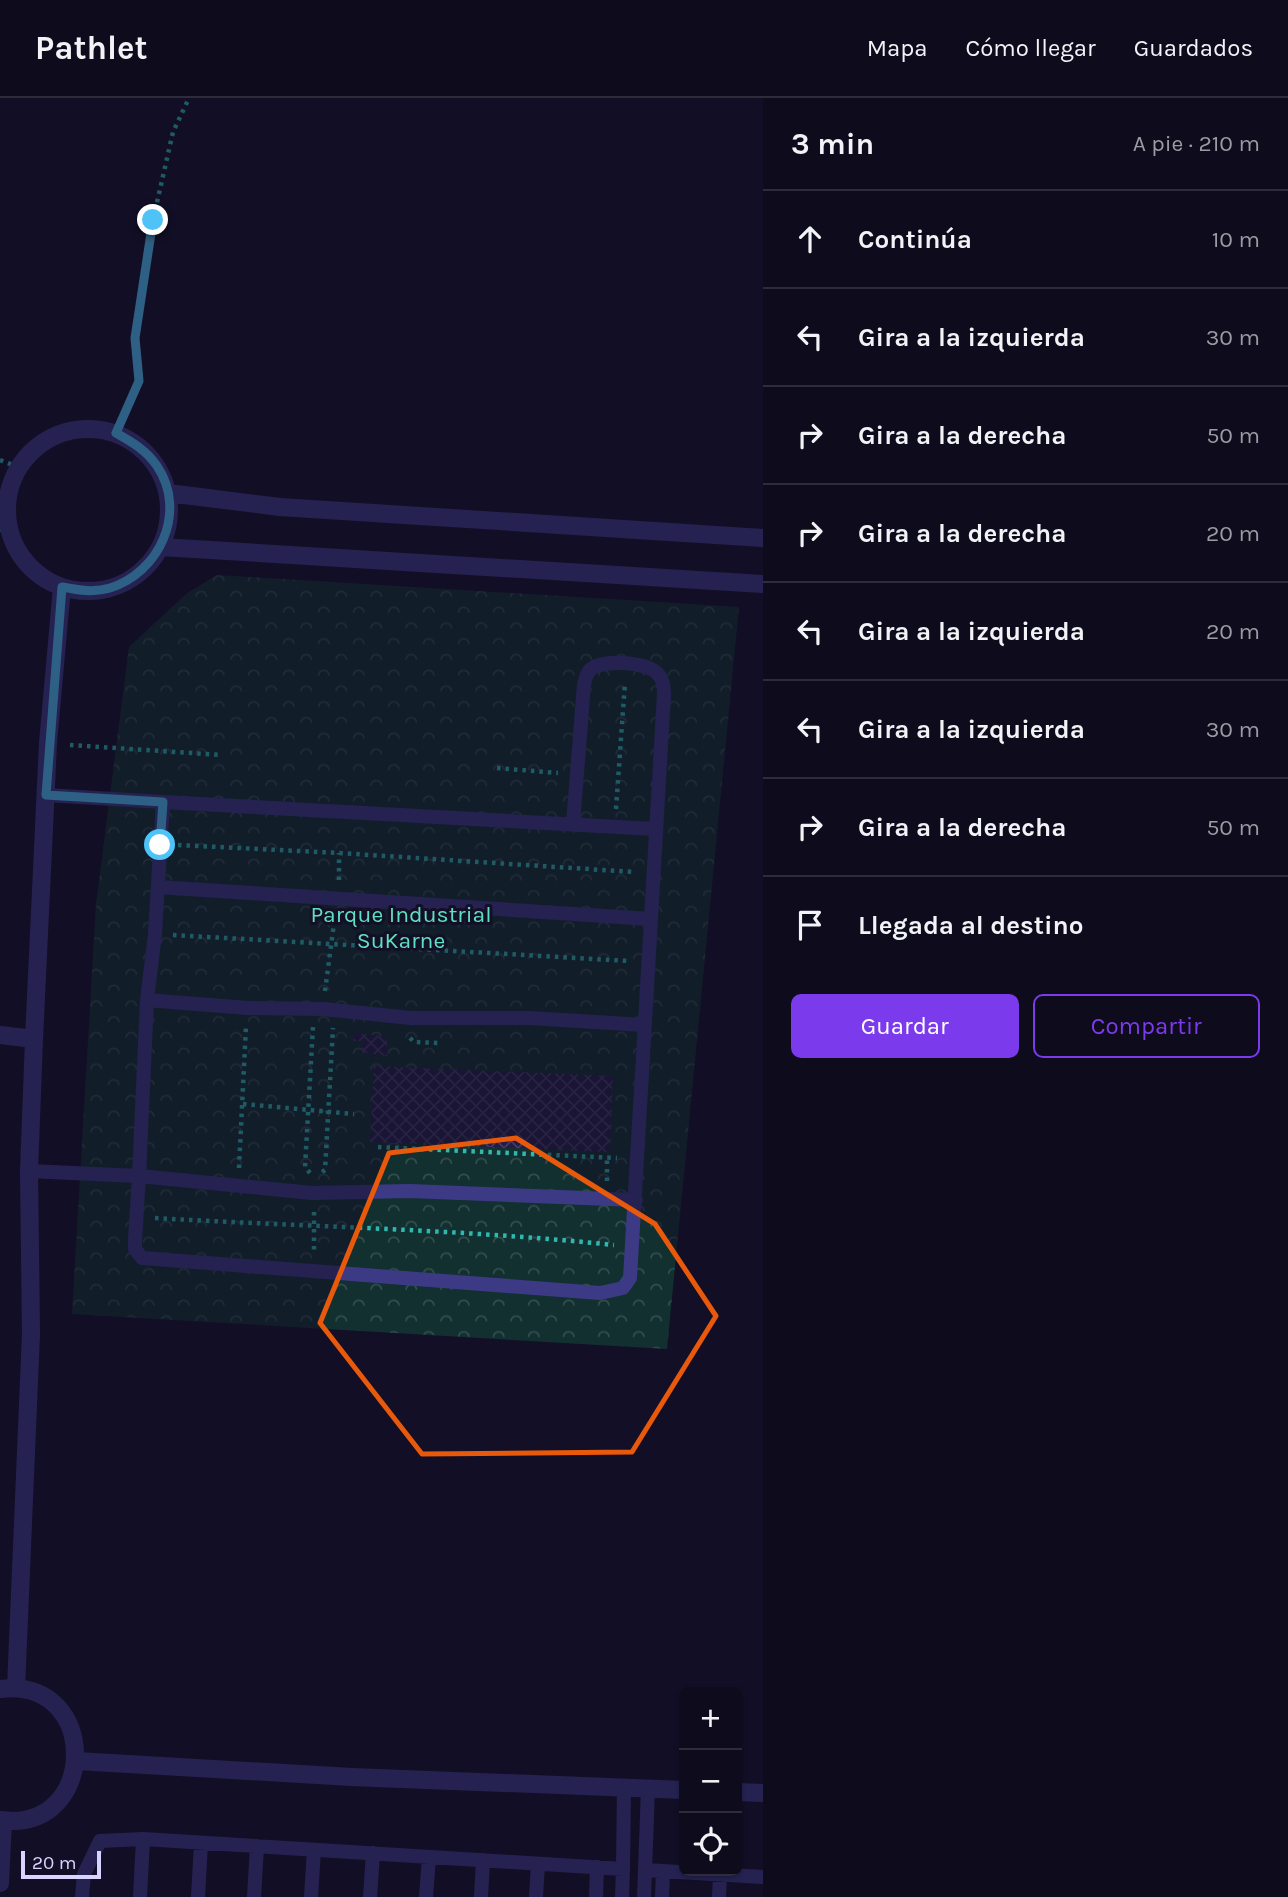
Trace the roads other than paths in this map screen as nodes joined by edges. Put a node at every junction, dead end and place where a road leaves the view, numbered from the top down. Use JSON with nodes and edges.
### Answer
{"nodes":[{"id":1,"x":168,"y":493,"type":"junction"},
{"id":2,"x":5,"y":531,"type":"edge"},
{"id":3,"x":763,"y":537,"type":"edge"},
{"id":4,"x":161,"y":547,"type":"junction"},
{"id":5,"x":763,"y":584,"type":"edge"},
{"id":6,"x":62,"y":587,"type":"junction"},
{"id":7,"x":46,"y":795,"type":"junction"},
{"id":8,"x":163,"y":802,"type":"junction"},
{"id":9,"x":573,"y":824,"type":"junction"},
{"id":10,"x":655,"y":829,"type":"junction"},
{"id":11,"x":158,"y":887,"type":"junction"},
{"id":12,"x":651,"y":919,"type":"junction"},
{"id":13,"x":146,"y":1000,"type":"junction"},
{"id":14,"x":644,"y":1026,"type":"junction"},
{"id":15,"x":0,"y":1035,"type":"edge"},
{"id":16,"x":34,"y":1039,"type":"junction"},
{"id":17,"x":29,"y":1171,"type":"junction"},
{"id":18,"x":139,"y":1176,"type":"junction"},
{"id":19,"x":636,"y":1200,"type":"junction"},
{"id":20,"x":8,"y":1688,"type":"edge"},
{"id":21,"x":77,"y":1761,"type":"junction"},
{"id":22,"x":624,"y":1787,"type":"junction"},
{"id":23,"x":648,"y":1788,"type":"junction"},
{"id":24,"x":679,"y":1790,"type":"edge"},
{"id":25,"x":742,"y":1792,"type":"edge"},
{"id":26,"x":763,"y":1793,"type":"edge"},
{"id":27,"x":2,"y":1821,"type":"edge"},
{"id":28,"x":143,"y":1839,"type":"junction"},
{"id":29,"x":201,"y":1843,"type":"junction"},
{"id":30,"x":257,"y":1846,"type":"junction"},
{"id":31,"x":314,"y":1850,"type":"junction"},
{"id":32,"x":373,"y":1853,"type":"junction"},
{"id":33,"x":429,"y":1857,"type":"junction"},
{"id":34,"x":483,"y":1860,"type":"junction"},
{"id":35,"x":537,"y":1864,"type":"junction"},
{"id":36,"x":597,"y":1867,"type":"junction"},
{"id":37,"x":623,"y":1868,"type":"junction"},
{"id":38,"x":645,"y":1870,"type":"junction"},
{"id":39,"x":663,"y":1871,"type":"junction"},
{"id":40,"x":679,"y":1872,"type":"edge"},
{"id":41,"x":719,"y":1876,"type":"edge"},
{"id":42,"x":741,"y":1876,"type":"edge"},
{"id":43,"x":763,"y":1877,"type":"edge"},
{"id":44,"x":0,"y":1883,"type":"edge"},
{"id":45,"x":82,"y":1897,"type":"edge"},
{"id":46,"x":140,"y":1897,"type":"edge"},
{"id":47,"x":198,"y":1897,"type":"edge"},
{"id":48,"x":254,"y":1897,"type":"edge"},
{"id":49,"x":311,"y":1897,"type":"edge"},
{"id":50,"x":370,"y":1897,"type":"edge"},
{"id":51,"x":426,"y":1897,"type":"edge"},
{"id":52,"x":481,"y":1897,"type":"edge"},
{"id":53,"x":536,"y":1897,"type":"edge"},
{"id":54,"x":596,"y":1897,"type":"edge"},
{"id":55,"x":622,"y":1897,"type":"edge"},
{"id":56,"x":644,"y":1897,"type":"edge"},
{"id":57,"x":662,"y":1897,"type":"edge"},
{"id":58,"x":719,"y":1897,"type":"edge"}],
"edges":[{"from":1,"to":2,"type":"street"},
{"from":1,"to":3,"type":"street"},
{"from":1,"to":4,"type":"street"},
{"from":2,"to":6,"type":"street"},
{"from":4,"to":5,"type":"street"},
{"from":4,"to":6,"type":"street"},
{"from":6,"to":7,"type":"street"},
{"from":7,"to":8,"type":"lane"},
{"from":7,"to":16,"type":"street"},
{"from":8,"to":9,"type":"lane"},
{"from":8,"to":11,"type":"lane"},
{"from":9,"to":10,"type":"lane"},
{"from":9,"to":10,"type":"lane"},
{"from":10,"to":12,"type":"lane"},
{"from":11,"to":12,"type":"lane"},
{"from":11,"to":13,"type":"lane"},
{"from":12,"to":14,"type":"lane"},
{"from":13,"to":14,"type":"lane"},
{"from":13,"to":18,"type":"lane"},
{"from":14,"to":19,"type":"lane"},
{"from":15,"to":16,"type":"street"},
{"from":16,"to":17,"type":"street"},
{"from":17,"to":18,"type":"lane"},
{"from":17,"to":20,"type":"street"},
{"from":18,"to":19,"type":"lane"},
{"from":18,"to":19,"type":"lane"},
{"from":20,"to":21,"type":"street"},
{"from":21,"to":22,"type":"street"},
{"from":21,"to":27,"type":"street"},
{"from":22,"to":23,"type":"street"},
{"from":22,"to":37,"type":"lane"},
{"from":23,"to":24,"type":"street"},
{"from":23,"to":38,"type":"lane"},
{"from":25,"to":26,"type":"street"},
{"from":27,"to":44,"type":"street"},
{"from":28,"to":29,"type":"lane"},
{"from":28,"to":45,"type":"lane"},
{"from":28,"to":46,"type":"lane"},
{"from":29,"to":30,"type":"lane"},
{"from":29,"to":47,"type":"lane"},
{"from":30,"to":31,"type":"lane"},
{"from":30,"to":48,"type":"lane"},
{"from":31,"to":32,"type":"lane"},
{"from":31,"to":49,"type":"lane"},
{"from":32,"to":33,"type":"lane"},
{"from":32,"to":50,"type":"lane"},
{"from":33,"to":34,"type":"lane"},
{"from":33,"to":51,"type":"lane"},
{"from":34,"to":35,"type":"lane"},
{"from":34,"to":52,"type":"lane"},
{"from":35,"to":36,"type":"lane"},
{"from":35,"to":53,"type":"lane"},
{"from":36,"to":37,"type":"lane"},
{"from":36,"to":54,"type":"lane"},
{"from":37,"to":55,"type":"lane"},
{"from":38,"to":39,"type":"lane"},
{"from":38,"to":56,"type":"lane"},
{"from":39,"to":40,"type":"lane"},
{"from":39,"to":57,"type":"lane"},
{"from":41,"to":58,"type":"lane"},
{"from":42,"to":43,"type":"lane"}]}
